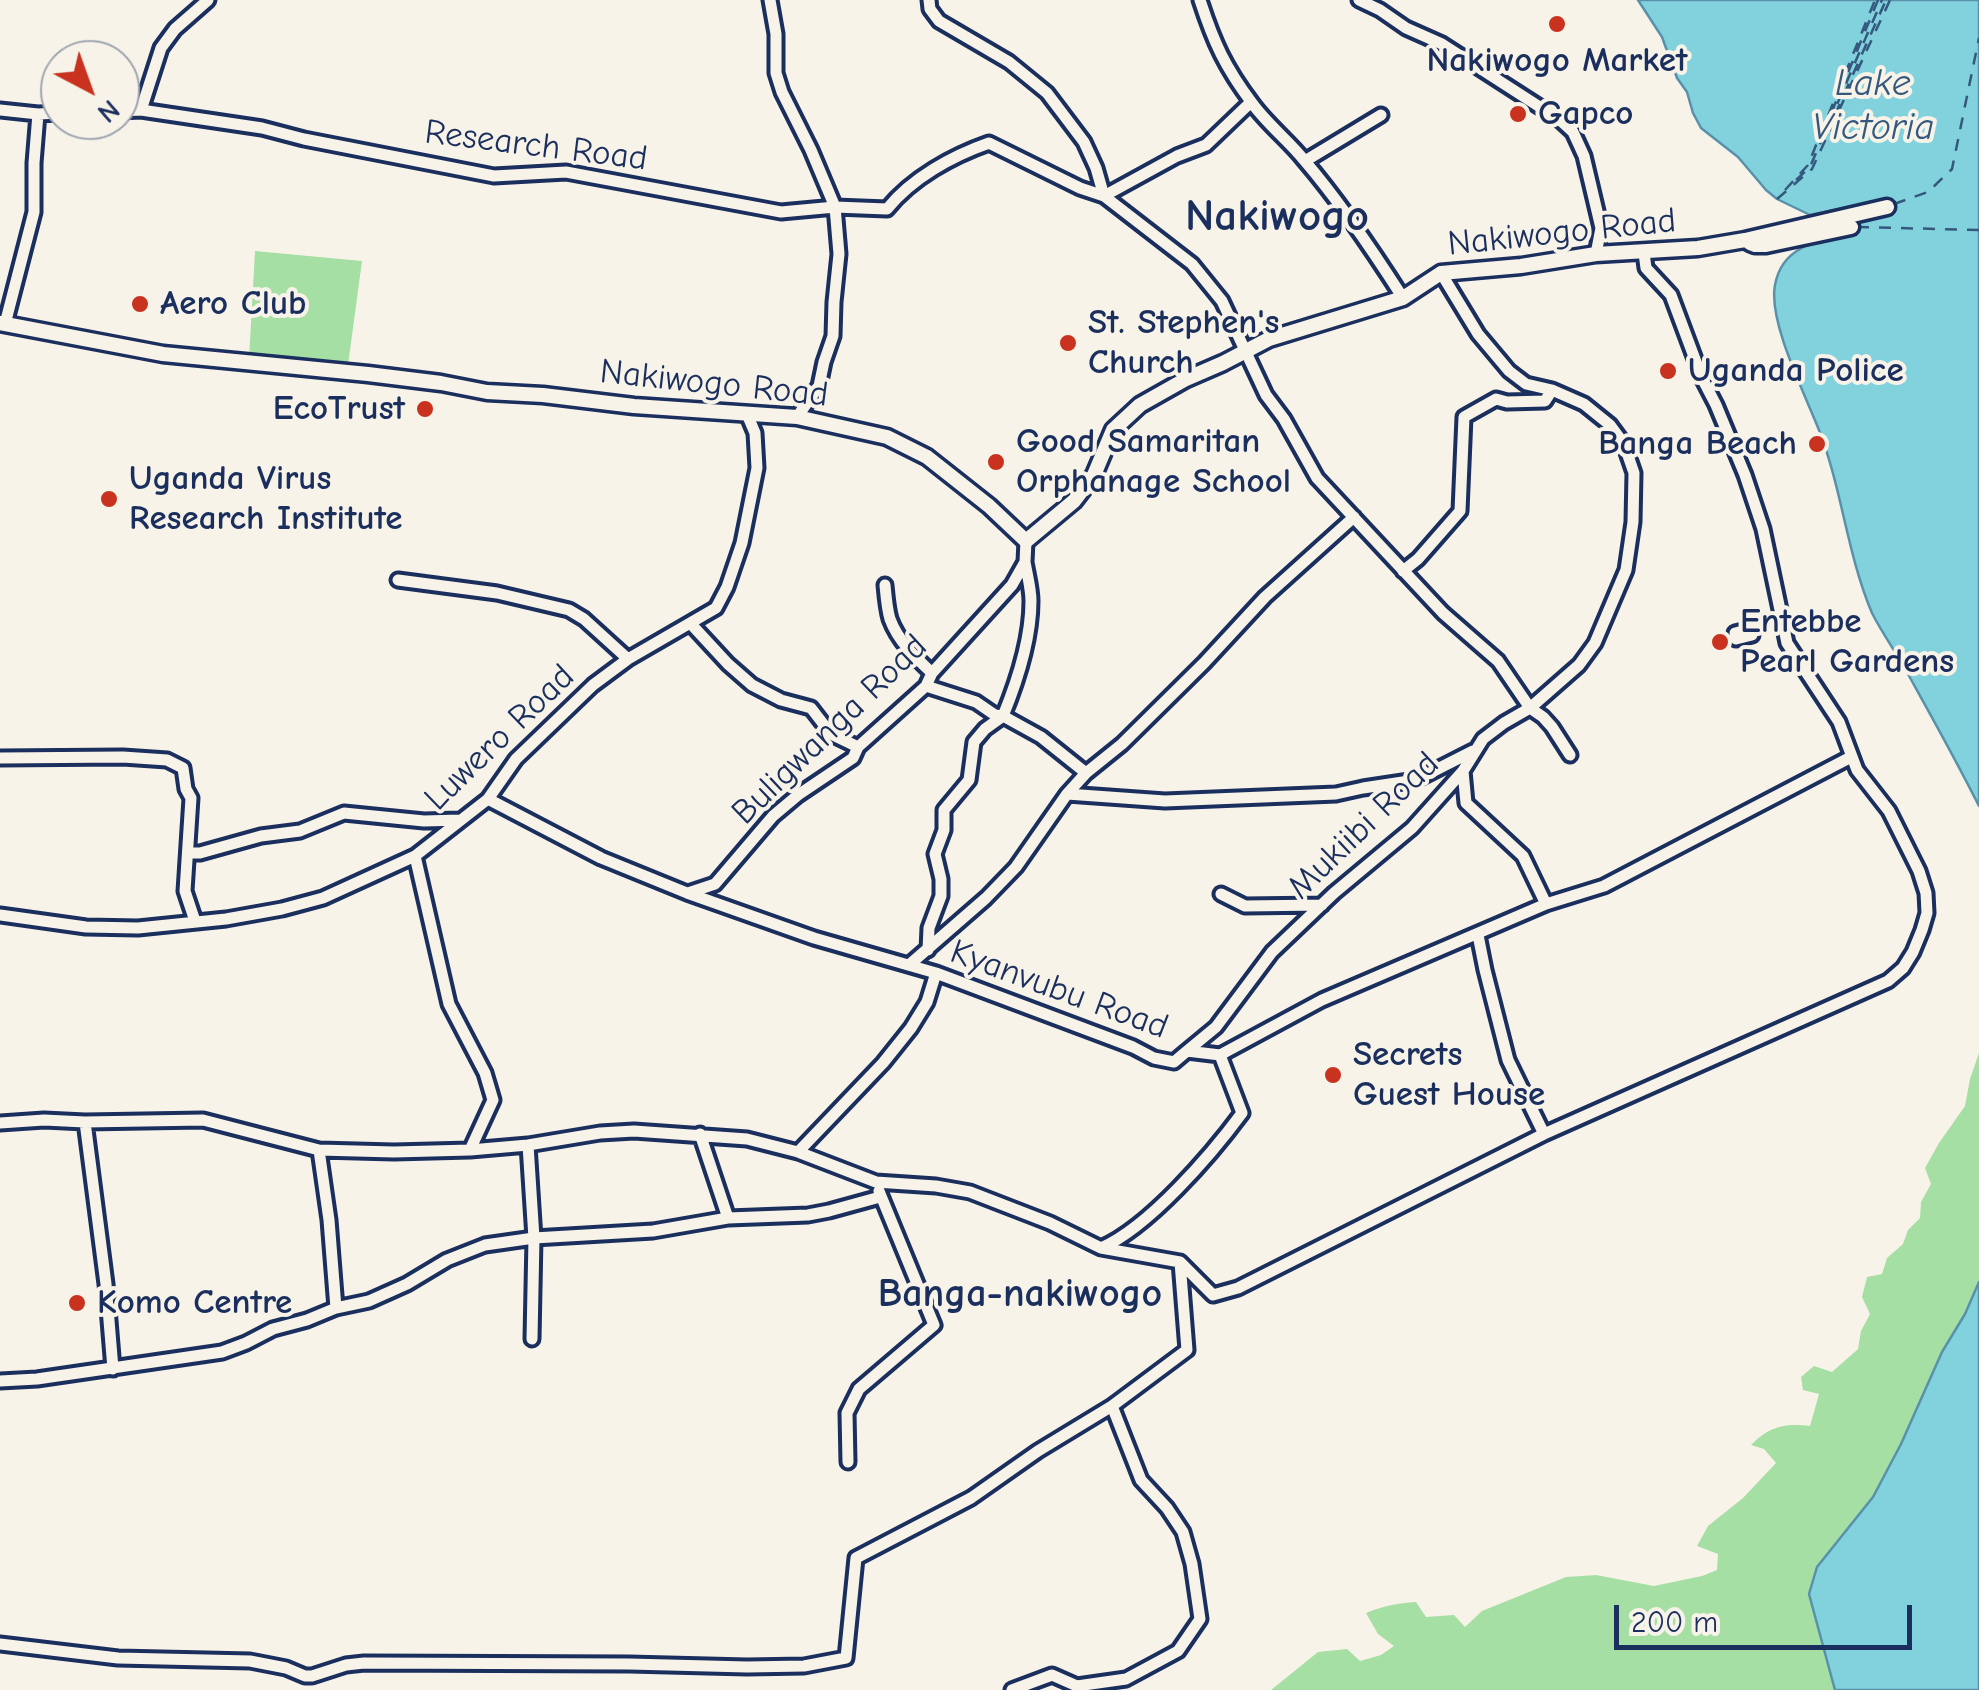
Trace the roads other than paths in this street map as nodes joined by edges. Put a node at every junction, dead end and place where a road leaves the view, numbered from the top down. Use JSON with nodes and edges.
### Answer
{"nodes":[{"id":1,"x":208,"y":0,"type":"edge"},
{"id":2,"x":770,"y":0,"type":"edge"},
{"id":3,"x":929,"y":0,"type":"edge"},
{"id":4,"x":1200,"y":0,"type":"edge"},
{"id":5,"x":1359,"y":0,"type":"edge"},
{"id":6,"x":1251,"y":102,"type":"junction"},
{"id":7,"x":0,"y":110,"type":"edge"},
{"id":8,"x":141,"y":110,"type":"joint"},
{"id":9,"x":38,"y":114,"type":"joint"},
{"id":10,"x":1381,"y":115,"type":"dead end"},
{"id":11,"x":1305,"y":160,"type":"junction"},
{"id":12,"x":1104,"y":196,"type":"junction"},
{"id":13,"x":835,"y":207,"type":"junction"},
{"id":14,"x":1886,"y":207,"type":"dead end"},
{"id":15,"x":1851,"y":227,"type":"dead end"},
{"id":16,"x":1745,"y":240,"type":"junction"},
{"id":17,"x":1644,"y":253,"type":"junction"},
{"id":18,"x":1596,"y":254,"type":"junction"},
{"id":19,"x":1441,"y":273,"type":"junction"},
{"id":20,"x":1402,"y":298,"type":"junction"},
{"id":21,"x":2,"y":324,"type":"edge"},
{"id":22,"x":1244,"y":352,"type":"junction"},
{"id":23,"x":1552,"y":390,"type":"junction"},
{"id":24,"x":747,"y":414,"type":"junction"},
{"id":25,"x":798,"y":417,"type":"junction"},
{"id":26,"x":1354,"y":518,"type":"junction"},
{"id":27,"x":1026,"y":542,"type":"junction"},
{"id":28,"x":1026,"y":562,"type":"junction"},
{"id":29,"x":1403,"y":571,"type":"junction"},
{"id":30,"x":398,"y":580,"type":"dead end"},
{"id":31,"x":885,"y":585,"type":"dead end"},
{"id":32,"x":691,"y":624,"type":"junction"},
{"id":33,"x":628,"y":658,"type":"junction"},
{"id":34,"x":932,"y":674,"type":"junction"},
{"id":35,"x":926,"y":686,"type":"junction"},
{"id":36,"x":1530,"y":708,"type":"junction"},
{"id":37,"x":1003,"y":716,"type":"junction"},
{"id":38,"x":858,"y":747,"type":"junction"},
{"id":39,"x":1476,"y":749,"type":"junction"},
{"id":40,"x":1570,"y":754,"type":"dead end"},
{"id":41,"x":1851,"y":757,"type":"junction"},
{"id":42,"x":0,"y":758,"type":"edge"},
{"id":43,"x":1463,"y":770,"type":"junction"},
{"id":44,"x":1086,"y":773,"type":"junction"},
{"id":45,"x":1067,"y":794,"type":"junction"},
{"id":46,"x":488,"y":799,"type":"junction"},
{"id":47,"x":460,"y":820,"type":"junction"},
{"id":48,"x":188,"y":853,"type":"junction"},
{"id":49,"x":415,"y":856,"type":"junction"},
{"id":50,"x":687,"y":894,"type":"junction"},
{"id":51,"x":1221,"y":894,"type":"dead end"},
{"id":52,"x":1546,"y":904,"type":"junction"},
{"id":53,"x":1322,"y":905,"type":"junction"},
{"id":54,"x":0,"y":916,"type":"edge"},
{"id":55,"x":195,"y":921,"type":"junction"},
{"id":56,"x":1478,"y":934,"type":"junction"},
{"id":57,"x":928,"y":950,"type":"junction"},
{"id":58,"x":909,"y":965,"type":"junction"},
{"id":59,"x":936,"y":973,"type":"junction"},
{"id":60,"x":1187,"y":1051,"type":"junction"},
{"id":61,"x":1220,"y":1055,"type":"junction"},
{"id":62,"x":85,"y":1122,"type":"junction"},
{"id":63,"x":0,"y":1123,"type":"edge"},
{"id":64,"x":700,"y":1134,"type":"junction"},
{"id":65,"x":1544,"y":1134,"type":"junction"},
{"id":66,"x":528,"y":1145,"type":"junction"},
{"id":67,"x":319,"y":1150,"type":"junction"},
{"id":68,"x":470,"y":1150,"type":"junction"},
{"id":69,"x":798,"y":1152,"type":"junction"},
{"id":70,"x":876,"y":1182,"type":"junction"},
{"id":71,"x":880,"y":1197,"type":"junction"},
{"id":72,"x":728,"y":1218,"type":"junction"},
{"id":73,"x":534,"y":1238,"type":"junction"},
{"id":74,"x":1101,"y":1248,"type":"junction"},
{"id":75,"x":1180,"y":1262,"type":"junction"},
{"id":76,"x":336,"y":1308,"type":"junction"},
{"id":77,"x":532,"y":1340,"type":"dead end"},
{"id":78,"x":113,"y":1368,"type":"junction"},
{"id":79,"x":0,"y":1381,"type":"edge"},
{"id":80,"x":1112,"y":1406,"type":"junction"},
{"id":81,"x":848,"y":1462,"type":"dead end"},
{"id":82,"x":0,"y":1644,"type":"edge"},
{"id":83,"x":1012,"y":1690,"type":"edge"}],
"edges":[{"from":1,"to":8,"type":"street"},
{"from":2,"to":13,"type":"street"},
{"from":3,"to":12,"type":"street"},
{"from":4,"to":6,"type":"street"},
{"from":5,"to":18,"type":"street"},
{"from":6,"to":11,"type":"street"},
{"from":6,"to":12,"type":"street"},
{"from":7,"to":9,"type":"street"},
{"from":8,"to":13,"type":"street","name":"Research Road"},
{"from":9,"to":21,"type":"street"},
{"from":10,"to":11,"type":"street"},
{"from":11,"to":20,"type":"street"},
{"from":12,"to":13,"type":"street","name":"Research Road"},
{"from":12,"to":22,"type":"street"},
{"from":13,"to":25,"type":"street"},
{"from":14,"to":16,"type":"street","name":"Nakiwogo Road"},
{"from":15,"to":16,"type":"street"},
{"from":16,"to":17,"type":"street","name":"Nakiwogo Road"},
{"from":17,"to":18,"type":"street","name":"Nakiwogo Road"},
{"from":17,"to":41,"type":"street"},
{"from":18,"to":19,"type":"street","name":"Nakiwogo Road"},
{"from":19,"to":20,"type":"street","name":"Nakiwogo Road"},
{"from":19,"to":23,"type":"street","name":"Mukiibi Road"},
{"from":20,"to":22,"type":"street","name":"Nakiwogo Road"},
{"from":21,"to":24,"type":"street","name":"Nakiwogo Road"},
{"from":22,"to":26,"type":"street"},
{"from":22,"to":27,"type":"street","name":"Nakiwogo Road"},
{"from":23,"to":29,"type":"street"},
{"from":23,"to":36,"type":"street","name":"Mukiibi Road"},
{"from":24,"to":25,"type":"street","name":"Nakiwogo Road"},
{"from":24,"to":32,"type":"street","name":"Luwero Road"},
{"from":25,"to":27,"type":"street","name":"Nakiwogo Road"},
{"from":26,"to":29,"type":"street"},
{"from":26,"to":44,"type":"street"},
{"from":27,"to":28,"type":"street"},
{"from":28,"to":34,"type":"street","name":"Buligwanga Road"},
{"from":28,"to":37,"type":"street"},
{"from":29,"to":36,"type":"street"},
{"from":30,"to":33,"type":"street"},
{"from":31,"to":34,"type":"street"},
{"from":32,"to":33,"type":"street","name":"Luwero Road"},
{"from":32,"to":38,"type":"street"},
{"from":33,"to":46,"type":"street","name":"Luwero Road"},
{"from":34,"to":35,"type":"street","name":"Buligwanga Road"},
{"from":35,"to":37,"type":"street"},
{"from":35,"to":38,"type":"street","name":"Buligwanga Road"},
{"from":36,"to":39,"type":"street","name":"Mukiibi Road"},
{"from":36,"to":40,"type":"street"},
{"from":37,"to":44,"type":"street"},
{"from":37,"to":57,"type":"street"},
{"from":38,"to":50,"type":"street","name":"Buligwanga Road"},
{"from":39,"to":43,"type":"street","name":"Mukiibi Road"},
{"from":39,"to":45,"type":"street"},
{"from":41,"to":52,"type":"street"},
{"from":41,"to":65,"type":"street"},
{"from":42,"to":48,"type":"street"},
{"from":43,"to":52,"type":"street"},
{"from":43,"to":53,"type":"street","name":"Mukiibi Road"},
{"from":44,"to":45,"type":"street"},
{"from":45,"to":57,"type":"street"},
{"from":46,"to":47,"type":"street","name":"Luwero Road"},
{"from":46,"to":50,"type":"street","name":"Kyanvubu Road"},
{"from":47,"to":48,"type":"street"},
{"from":47,"to":49,"type":"street","name":"Luwero Road"},
{"from":48,"to":55,"type":"street"},
{"from":49,"to":55,"type":"street","name":"Luwero Road"},
{"from":49,"to":68,"type":"street"},
{"from":50,"to":58,"type":"street","name":"Kyanvubu Road"},
{"from":51,"to":53,"type":"street"},
{"from":52,"to":56,"type":"street"},
{"from":53,"to":60,"type":"street","name":"Mukiibi Road"},
{"from":54,"to":55,"type":"street","name":"Luwero Road"},
{"from":56,"to":61,"type":"street"},
{"from":56,"to":65,"type":"street"},
{"from":57,"to":58,"type":"street"},
{"from":58,"to":59,"type":"street","name":"Kyanvubu Road"},
{"from":59,"to":60,"type":"street","name":"Kyanvubu Road"},
{"from":59,"to":69,"type":"street"},
{"from":60,"to":61,"type":"street","name":"Kyanvubu Road"},
{"from":61,"to":74,"type":"street"},
{"from":62,"to":63,"type":"street"},
{"from":62,"to":67,"type":"street"},
{"from":62,"to":78,"type":"street"},
{"from":64,"to":66,"type":"street"},
{"from":64,"to":69,"type":"street"},
{"from":64,"to":72,"type":"street"},
{"from":65,"to":75,"type":"street"},
{"from":66,"to":68,"type":"street"},
{"from":66,"to":73,"type":"street"},
{"from":67,"to":68,"type":"street"},
{"from":67,"to":76,"type":"street"},
{"from":69,"to":70,"type":"street"},
{"from":70,"to":71,"type":"street"},
{"from":70,"to":74,"type":"street"},
{"from":71,"to":72,"type":"street"},
{"from":71,"to":81,"type":"street"},
{"from":72,"to":73,"type":"street"},
{"from":73,"to":76,"type":"street"},
{"from":73,"to":77,"type":"street"},
{"from":74,"to":75,"type":"street"},
{"from":75,"to":80,"type":"street"},
{"from":76,"to":78,"type":"street"},
{"from":78,"to":79,"type":"street"},
{"from":80,"to":82,"type":"street"},
{"from":80,"to":83,"type":"street"}]}
